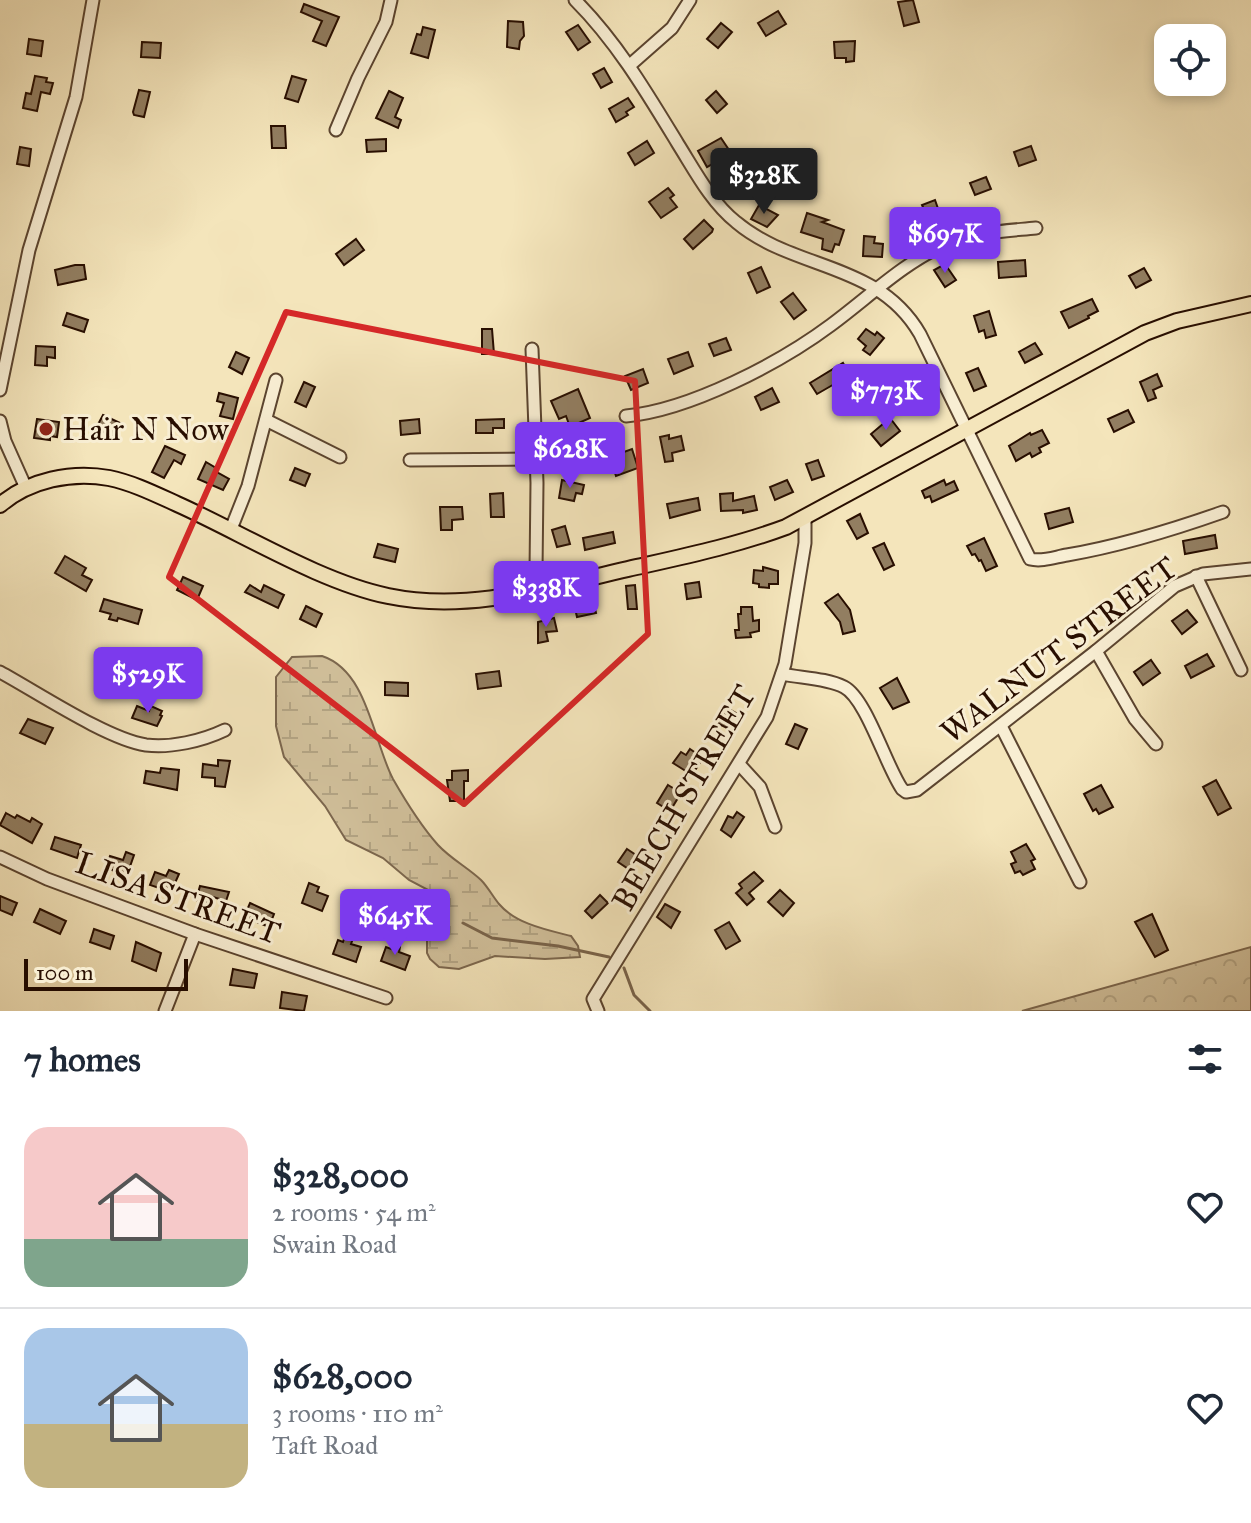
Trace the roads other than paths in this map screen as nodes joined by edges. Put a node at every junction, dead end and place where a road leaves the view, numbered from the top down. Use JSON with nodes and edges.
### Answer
{"nodes":[{"id":1,"x":93,"y":0,"type":"edge"},
{"id":2,"x":391,"y":0,"type":"edge"},
{"id":3,"x":575,"y":0,"type":"edge"},
{"id":4,"x":690,"y":0,"type":"edge"},
{"id":5,"x":630,"y":65,"type":"junction"},
{"id":6,"x":336,"y":130,"type":"dead end"},
{"id":7,"x":1036,"y":228,"type":"dead end"},
{"id":8,"x":877,"y":287,"type":"junction"},
{"id":9,"x":1251,"y":304,"type":"edge"},
{"id":10,"x":532,"y":349,"type":"dead end"},
{"id":11,"x":276,"y":380,"type":"dead end"},
{"id":12,"x":0,"y":390,"type":"edge"},
{"id":13,"x":626,"y":416,"type":"dead end"},
{"id":14,"x":266,"y":420,"type":"junction"},
{"id":15,"x":0,"y":421,"type":"edge"},
{"id":16,"x":966,"y":431,"type":"junction"},
{"id":17,"x":340,"y":457,"type":"dead end"},
{"id":18,"x":536,"y":459,"type":"junction"},
{"id":19,"x":410,"y":460,"type":"dead end"},
{"id":20,"x":26,"y":488,"type":"junction"},
{"id":21,"x":3,"y":503,"type":"edge"},
{"id":22,"x":1223,"y":512,"type":"dead end"},
{"id":23,"x":805,"y":517,"type":"junction"},
{"id":24,"x":231,"y":529,"type":"junction"},
{"id":25,"x":1251,"y":569,"type":"edge"},
{"id":26,"x":1196,"y":576,"type":"junction"},
{"id":27,"x":540,"y":589,"type":"junction"},
{"id":28,"x":1096,"y":651,"type":"junction"},
{"id":29,"x":1241,"y":670,"type":"dead end"},
{"id":30,"x":0,"y":672,"type":"edge"},
{"id":31,"x":782,"y":674,"type":"junction"},
{"id":32,"x":1001,"y":726,"type":"junction"},
{"id":33,"x":225,"y":730,"type":"dead end"},
{"id":34,"x":1156,"y":744,"type":"dead end"},
{"id":35,"x":739,"y":764,"type":"junction"},
{"id":36,"x":775,"y":827,"type":"dead end"},
{"id":37,"x":0,"y":857,"type":"edge"},
{"id":38,"x":1080,"y":882,"type":"dead end"},
{"id":39,"x":195,"y":934,"type":"junction"},
{"id":40,"x":386,"y":998,"type":"dead end"},
{"id":41,"x":165,"y":1011,"type":"edge"},
{"id":42,"x":598,"y":1011,"type":"edge"}],
"edges":[{"from":1,"to":12,"type":"street"},
{"from":2,"to":6,"type":"street"},
{"from":3,"to":5,"type":"street"},
{"from":4,"to":5,"type":"street"},
{"from":5,"to":8,"type":"street"},
{"from":7,"to":8,"type":"street"},
{"from":8,"to":13,"type":"street"},
{"from":8,"to":16,"type":"street"},
{"from":9,"to":16,"type":"main road"},
{"from":10,"to":18,"type":"street"},
{"from":11,"to":14,"type":"street"},
{"from":14,"to":17,"type":"street"},
{"from":14,"to":24,"type":"street"},
{"from":15,"to":20,"type":"street"},
{"from":16,"to":22,"type":"street"},
{"from":16,"to":23,"type":"main road"},
{"from":18,"to":19,"type":"street"},
{"from":18,"to":27,"type":"street"},
{"from":20,"to":21,"type":"main road"},
{"from":20,"to":24,"type":"main road"},
{"from":23,"to":27,"type":"main road"},
{"from":23,"to":31,"type":"street","name":"BEECH STREET"},
{"from":24,"to":27,"type":"main road"},
{"from":25,"to":26,"type":"street","name":"WALNUT STREET"},
{"from":26,"to":28,"type":"street","name":"WALNUT STREET"},
{"from":26,"to":29,"type":"street"},
{"from":28,"to":32,"type":"street","name":"WALNUT STREET"},
{"from":28,"to":34,"type":"street"},
{"from":30,"to":33,"type":"street"},
{"from":31,"to":32,"type":"street","name":"WALNUT STREET"},
{"from":31,"to":35,"type":"street","name":"BEECH STREET"},
{"from":32,"to":38,"type":"street"},
{"from":35,"to":36,"type":"street"},
{"from":35,"to":42,"type":"street","name":"BEECH STREET"},
{"from":37,"to":39,"type":"street","name":"LISA STREET"},
{"from":39,"to":40,"type":"street","name":"LISA STREET"},
{"from":39,"to":41,"type":"street"}]}
